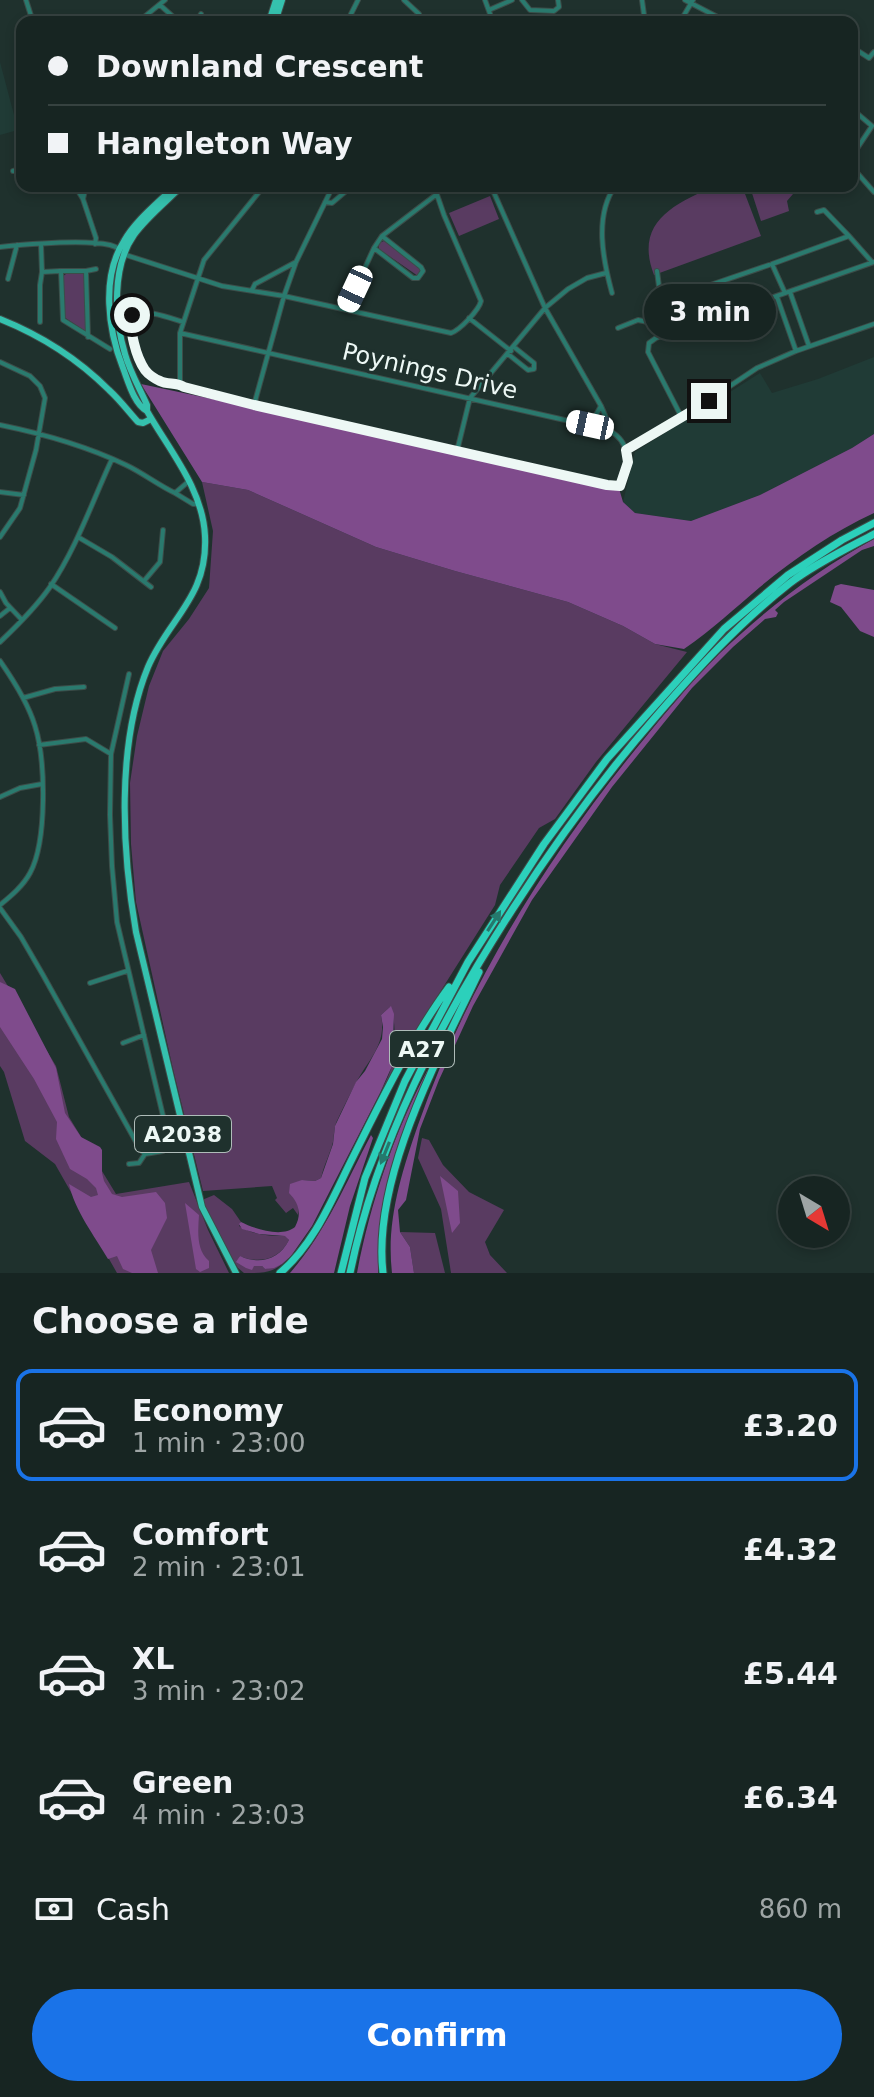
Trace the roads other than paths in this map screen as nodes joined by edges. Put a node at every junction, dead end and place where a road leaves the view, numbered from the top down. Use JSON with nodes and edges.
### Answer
{"nodes":[{"id":1,"x":404,"y":0,"type":"edge"},
{"id":2,"x":485,"y":0,"type":"edge"},
{"id":3,"x":512,"y":0,"type":"edge"},
{"id":4,"x":524,"y":0,"type":"edge"},
{"id":5,"x":558,"y":0,"type":"edge"},
{"id":6,"x":685,"y":0,"type":"edge"},
{"id":7,"x":163,"y":2,"type":"edge"},
{"id":8,"x":692,"y":2,"type":"edge"},
{"id":9,"x":489,"y":10,"type":"junction"},
{"id":10,"x":146,"y":16,"type":"edge"},
{"id":11,"x":420,"y":16,"type":"edge"},
{"id":12,"x":491,"y":16,"type":"edge"},
{"id":13,"x":716,"y":16,"type":"edge"},
{"id":14,"x":858,"y":51,"type":"edge"},
{"id":15,"x":874,"y":52,"type":"edge"},
{"id":16,"x":873,"y":126,"type":"edge"},
{"id":17,"x":858,"y":147,"type":"edge"},
{"id":18,"x":16,"y":170,"type":"edge"},
{"id":19,"x":13,"y":171,"type":"dead end"},
{"id":20,"x":858,"y":174,"type":"edge"},
{"id":21,"x":79,"y":192,"type":"edge"},
{"id":22,"x":85,"y":192,"type":"edge"},
{"id":23,"x":173,"y":192,"type":"edge"},
{"id":24,"x":259,"y":192,"type":"edge"},
{"id":25,"x":330,"y":192,"type":"edge"},
{"id":26,"x":345,"y":192,"type":"edge"},
{"id":27,"x":494,"y":192,"type":"edge"},
{"id":28,"x":611,"y":192,"type":"edge"},
{"id":29,"x":874,"y":192,"type":"edge"},
{"id":30,"x":437,"y":194,"type":"joint"},
{"id":31,"x":83,"y":199,"type":"junction"},
{"id":32,"x":325,"y":202,"type":"junction"},
{"id":33,"x":817,"y":212,"type":"dead end"},
{"id":34,"x":382,"y":236,"type":"junction"},
{"id":35,"x":849,"y":236,"type":"junction"},
{"id":36,"x":41,"y":244,"type":"junction"},
{"id":37,"x":95,"y":244,"type":"junction"},
{"id":38,"x":17,"y":245,"type":"junction"},
{"id":39,"x":0,"y":247,"type":"edge"},
{"id":40,"x":374,"y":248,"type":"junction"},
{"id":41,"x":122,"y":250,"type":"junction"},
{"id":42,"x":296,"y":262,"type":"junction"},
{"id":43,"x":873,"y":262,"type":"edge"},
{"id":44,"x":769,"y":265,"type":"dead end"},
{"id":45,"x":96,"y":269,"type":"dead end"},
{"id":46,"x":61,"y":271,"type":"junction"},
{"id":47,"x":86,"y":271,"type":"junction"},
{"id":48,"x":657,"y":271,"type":"dead end"},
{"id":49,"x":42,"y":272,"type":"junction"},
{"id":50,"x":606,"y":273,"type":"junction"},
{"id":51,"x":8,"y":279,"type":"dead end"},
{"id":52,"x":196,"y":279,"type":"junction"},
{"id":53,"x":252,"y":290,"type":"junction"},
{"id":54,"x":612,"y":293,"type":"dead end"},
{"id":55,"x":788,"y":293,"type":"junction"},
{"id":56,"x":284,"y":296,"type":"junction"},
{"id":57,"x":777,"y":297,"type":"junction"},
{"id":58,"x":661,"y":302,"type":"junction"},
{"id":59,"x":545,"y":308,"type":"junction"},
{"id":60,"x":346,"y":309,"type":"junction"},
{"id":61,"x":469,"y":318,"type":"junction"},
{"id":62,"x":0,"y":319,"type":"edge"},
{"id":63,"x":662,"y":319,"type":"junction"},
{"id":64,"x":40,"y":322,"type":"dead end"},
{"id":65,"x":183,"y":322,"type":"junction"},
{"id":66,"x":874,"y":324,"type":"edge"},
{"id":67,"x":618,"y":328,"type":"dead end"},
{"id":68,"x":180,"y":333,"type":"junction"},
{"id":69,"x":665,"y":335,"type":"junction"},
{"id":70,"x":88,"y":337,"type":"junction"},
{"id":71,"x":809,"y":346,"type":"junction"},
{"id":72,"x":110,"y":349,"type":"dead end"},
{"id":73,"x":511,"y":351,"type":"junction"},
{"id":74,"x":796,"y":351,"type":"junction"},
{"id":75,"x":267,"y":354,"type":"junction"},
{"id":76,"x":0,"y":362,"type":"edge"},
{"id":77,"x":180,"y":384,"type":"junction"},
{"id":78,"x":470,"y":398,"type":"junction"},
{"id":79,"x":254,"y":405,"type":"junction"},
{"id":80,"x":601,"y":406,"type":"junction"},
{"id":81,"x":682,"y":418,"type":"junction"},
{"id":82,"x":151,"y":419,"type":"junction"},
{"id":83,"x":0,"y":425,"type":"edge"},
{"id":84,"x":590,"y":425,"type":"junction"},
{"id":85,"x":609,"y":430,"type":"junction"},
{"id":86,"x":39,"y":433,"type":"junction"},
{"id":87,"x":626,"y":450,"type":"junction"},
{"id":88,"x":457,"y":451,"type":"junction"},
{"id":89,"x":112,"y":459,"type":"junction"},
{"id":90,"x":189,"y":481,"type":"junction"},
{"id":91,"x":0,"y":492,"type":"edge"},
{"id":92,"x":175,"y":493,"type":"junction"},
{"id":93,"x":24,"y":495,"type":"junction"},
{"id":94,"x":199,"y":504,"type":"junction"},
{"id":95,"x":874,"y":523,"type":"edge"},
{"id":96,"x":163,"y":530,"type":"dead end"},
{"id":97,"x":874,"y":534,"type":"edge"},
{"id":98,"x":0,"y":537,"type":"edge"},
{"id":99,"x":78,"y":537,"type":"junction"},
{"id":100,"x":144,"y":581,"type":"junction"},
{"id":101,"x":51,"y":584,"type":"junction"},
{"id":102,"x":151,"y":587,"type":"dead end"},
{"id":103,"x":0,"y":592,"type":"edge"},
{"id":104,"x":10,"y":608,"type":"junction"},
{"id":105,"x":0,"y":616,"type":"edge"},
{"id":106,"x":22,"y":620,"type":"junction"},
{"id":107,"x":115,"y":628,"type":"dead end"},
{"id":108,"x":0,"y":642,"type":"edge"},
{"id":109,"x":0,"y":661,"type":"edge"},
{"id":110,"x":129,"y":674,"type":"dead end"},
{"id":111,"x":84,"y":687,"type":"dead end"},
{"id":112,"x":23,"y":698,"type":"junction"},
{"id":113,"x":39,"y":745,"type":"junction"},
{"id":114,"x":111,"y":754,"type":"junction"},
{"id":115,"x":42,"y":784,"type":"junction"},
{"id":116,"x":0,"y":797,"type":"edge"},
{"id":117,"x":0,"y":906,"type":"edge"},
{"id":118,"x":497,"y":934,"type":"junction"},
{"id":119,"x":468,"y":962,"type":"junction"},
{"id":120,"x":127,"y":971,"type":"junction"},
{"id":121,"x":90,"y":983,"type":"dead end"},
{"id":122,"x":144,"y":1035,"type":"junction"},
{"id":123,"x":123,"y":1043,"type":"dead end"},
{"id":124,"x":145,"y":1154,"type":"junction"},
{"id":125,"x":129,"y":1164,"type":"dead end"},
{"id":126,"x":237,"y":1272,"type":"edge"},
{"id":127,"x":280,"y":1273,"type":"edge"},
{"id":128,"x":341,"y":1273,"type":"edge"},
{"id":129,"x":350,"y":1273,"type":"edge"},
{"id":130,"x":383,"y":1273,"type":"edge"}],
"edges":[{"from":1,"to":11,"type":"street"},
{"from":2,"to":9,"type":"street"},
{"from":3,"to":9,"type":"street"},
{"from":4,"to":5,"type":"street"},
{"from":6,"to":8,"type":"street"},
{"from":7,"to":10,"type":"street"},
{"from":8,"to":13,"type":"street"},
{"from":9,"to":12,"type":"street"},
{"from":14,"to":15,"type":"street"},
{"from":16,"to":17,"type":"street"},
{"from":18,"to":19,"type":"street"},
{"from":20,"to":29,"type":"street"},
{"from":21,"to":31,"type":"street"},
{"from":22,"to":31,"type":"street"},
{"from":23,"to":41,"type":"main road"},
{"from":24,"to":52,"type":"street"},
{"from":25,"to":32,"type":"street"},
{"from":26,"to":32,"type":"street"},
{"from":27,"to":59,"type":"street"},
{"from":28,"to":50,"type":"street"},
{"from":30,"to":34,"type":"street"},
{"from":30,"to":61,"type":"street"},
{"from":31,"to":37,"type":"street"},
{"from":32,"to":42,"type":"street"},
{"from":33,"to":35,"type":"street"},
{"from":34,"to":40,"type":"street"},
{"from":34,"to":40,"type":"street"},
{"from":35,"to":43,"type":"street"},
{"from":35,"to":55,"type":"street"},
{"from":36,"to":37,"type":"street"},
{"from":36,"to":38,"type":"street"},
{"from":36,"to":49,"type":"street"},
{"from":37,"to":41,"type":"street"},
{"from":38,"to":39,"type":"street"},
{"from":38,"to":51,"type":"street"},
{"from":40,"to":60,"type":"street"},
{"from":41,"to":52,"type":"street"},
{"from":41,"to":82,"type":"main road","number":"A2038"},
{"from":42,"to":53,"type":"street"},
{"from":42,"to":56,"type":"street"},
{"from":43,"to":55,"type":"street"},
{"from":44,"to":58,"type":"street"},
{"from":45,"to":47,"type":"street"},
{"from":46,"to":47,"type":"street"},
{"from":46,"to":49,"type":"street"},
{"from":46,"to":70,"type":"street"},
{"from":47,"to":70,"type":"street"},
{"from":48,"to":58,"type":"street"},
{"from":49,"to":64,"type":"street"},
{"from":50,"to":54,"type":"street"},
{"from":50,"to":59,"type":"street"},
{"from":52,"to":53,"type":"street"},
{"from":52,"to":65,"type":"street"},
{"from":53,"to":56,"type":"street"},
{"from":55,"to":57,"type":"street"},
{"from":55,"to":71,"type":"street"},
{"from":56,"to":60,"type":"street"},
{"from":56,"to":75,"type":"street"},
{"from":57,"to":69,"type":"street"},
{"from":57,"to":74,"type":"street"},
{"from":58,"to":63,"type":"street"},
{"from":59,"to":73,"type":"street"},
{"from":59,"to":80,"type":"street"},
{"from":60,"to":61,"type":"street"},
{"from":61,"to":73,"type":"street"},
{"from":62,"to":82,"type":"main road"},
{"from":63,"to":67,"type":"street"},
{"from":63,"to":69,"type":"street"},
{"from":65,"to":68,"type":"street"},
{"from":65,"to":77,"type":"street"},
{"from":66,"to":71,"type":"street"},
{"from":68,"to":75,"type":"street","name":"Poynings Drive"},
{"from":68,"to":77,"type":"street"},
{"from":69,"to":81,"type":"street"},
{"from":70,"to":72,"type":"street"},
{"from":71,"to":74,"type":"street"},
{"from":73,"to":73,"type":"street"},
{"from":73,"to":78,"type":"street"},
{"from":74,"to":81,"type":"street"},
{"from":75,"to":78,"type":"street","name":"Poynings Drive"},
{"from":75,"to":79,"type":"street"},
{"from":76,"to":86,"type":"street"},
{"from":77,"to":79,"type":"street"},
{"from":78,"to":84,"type":"street","name":"Poynings Drive"},
{"from":78,"to":88,"type":"street"},
{"from":79,"to":88,"type":"street"},
{"from":80,"to":84,"type":"street"},
{"from":80,"to":85,"type":"street"},
{"from":81,"to":87,"type":"street"},
{"from":82,"to":90,"type":"main road","number":"A2038"},
{"from":83,"to":86,"type":"street"},
{"from":84,"to":85,"type":"street","name":"Poynings Drive"},
{"from":85,"to":87,"type":"street"},
{"from":86,"to":89,"type":"street"},
{"from":86,"to":93,"type":"street"},
{"from":87,"to":88,"type":"street"},
{"from":89,"to":92,"type":"street"},
{"from":89,"to":99,"type":"street"},
{"from":90,"to":92,"type":"street"},
{"from":90,"to":94,"type":"main road","number":"A2038"},
{"from":91,"to":93,"type":"street"},
{"from":92,"to":94,"type":"street"},
{"from":93,"to":98,"type":"street"},
{"from":94,"to":126,"type":"main road","number":"A2038"},
{"from":119,"to":95,"type":"highway","number":"A27","one_way":true},
{"from":96,"to":100,"type":"street"},
{"from":97,"to":118,"type":"highway","number":"A27"},
{"from":99,"to":100,"type":"street"},
{"from":99,"to":101,"type":"street"},
{"from":100,"to":102,"type":"street"},
{"from":101,"to":106,"type":"street"},
{"from":101,"to":107,"type":"street"},
{"from":103,"to":104,"type":"street"},
{"from":104,"to":105,"type":"street"},
{"from":104,"to":106,"type":"street"},
{"from":106,"to":108,"type":"street"},
{"from":109,"to":112,"type":"street"},
{"from":110,"to":114,"type":"street"},
{"from":111,"to":112,"type":"street"},
{"from":112,"to":113,"type":"street"},
{"from":113,"to":114,"type":"street"},
{"from":113,"to":115,"type":"street"},
{"from":114,"to":120,"type":"street"},
{"from":115,"to":116,"type":"street"},
{"from":115,"to":117,"type":"street"},
{"from":117,"to":124,"type":"street"},
{"from":118,"to":129,"type":"highway","number":"A27","one_way":true},
{"from":118,"to":130,"type":"highway","number":"A27"},
{"from":119,"to":127,"type":"highway","number":"A27"},
{"from":119,"to":128,"type":"highway","number":"A27"},
{"from":120,"to":121,"type":"street"},
{"from":120,"to":122,"type":"street"},
{"from":122,"to":123,"type":"street"},
{"from":122,"to":124,"type":"street"},
{"from":124,"to":125,"type":"street"}]}
